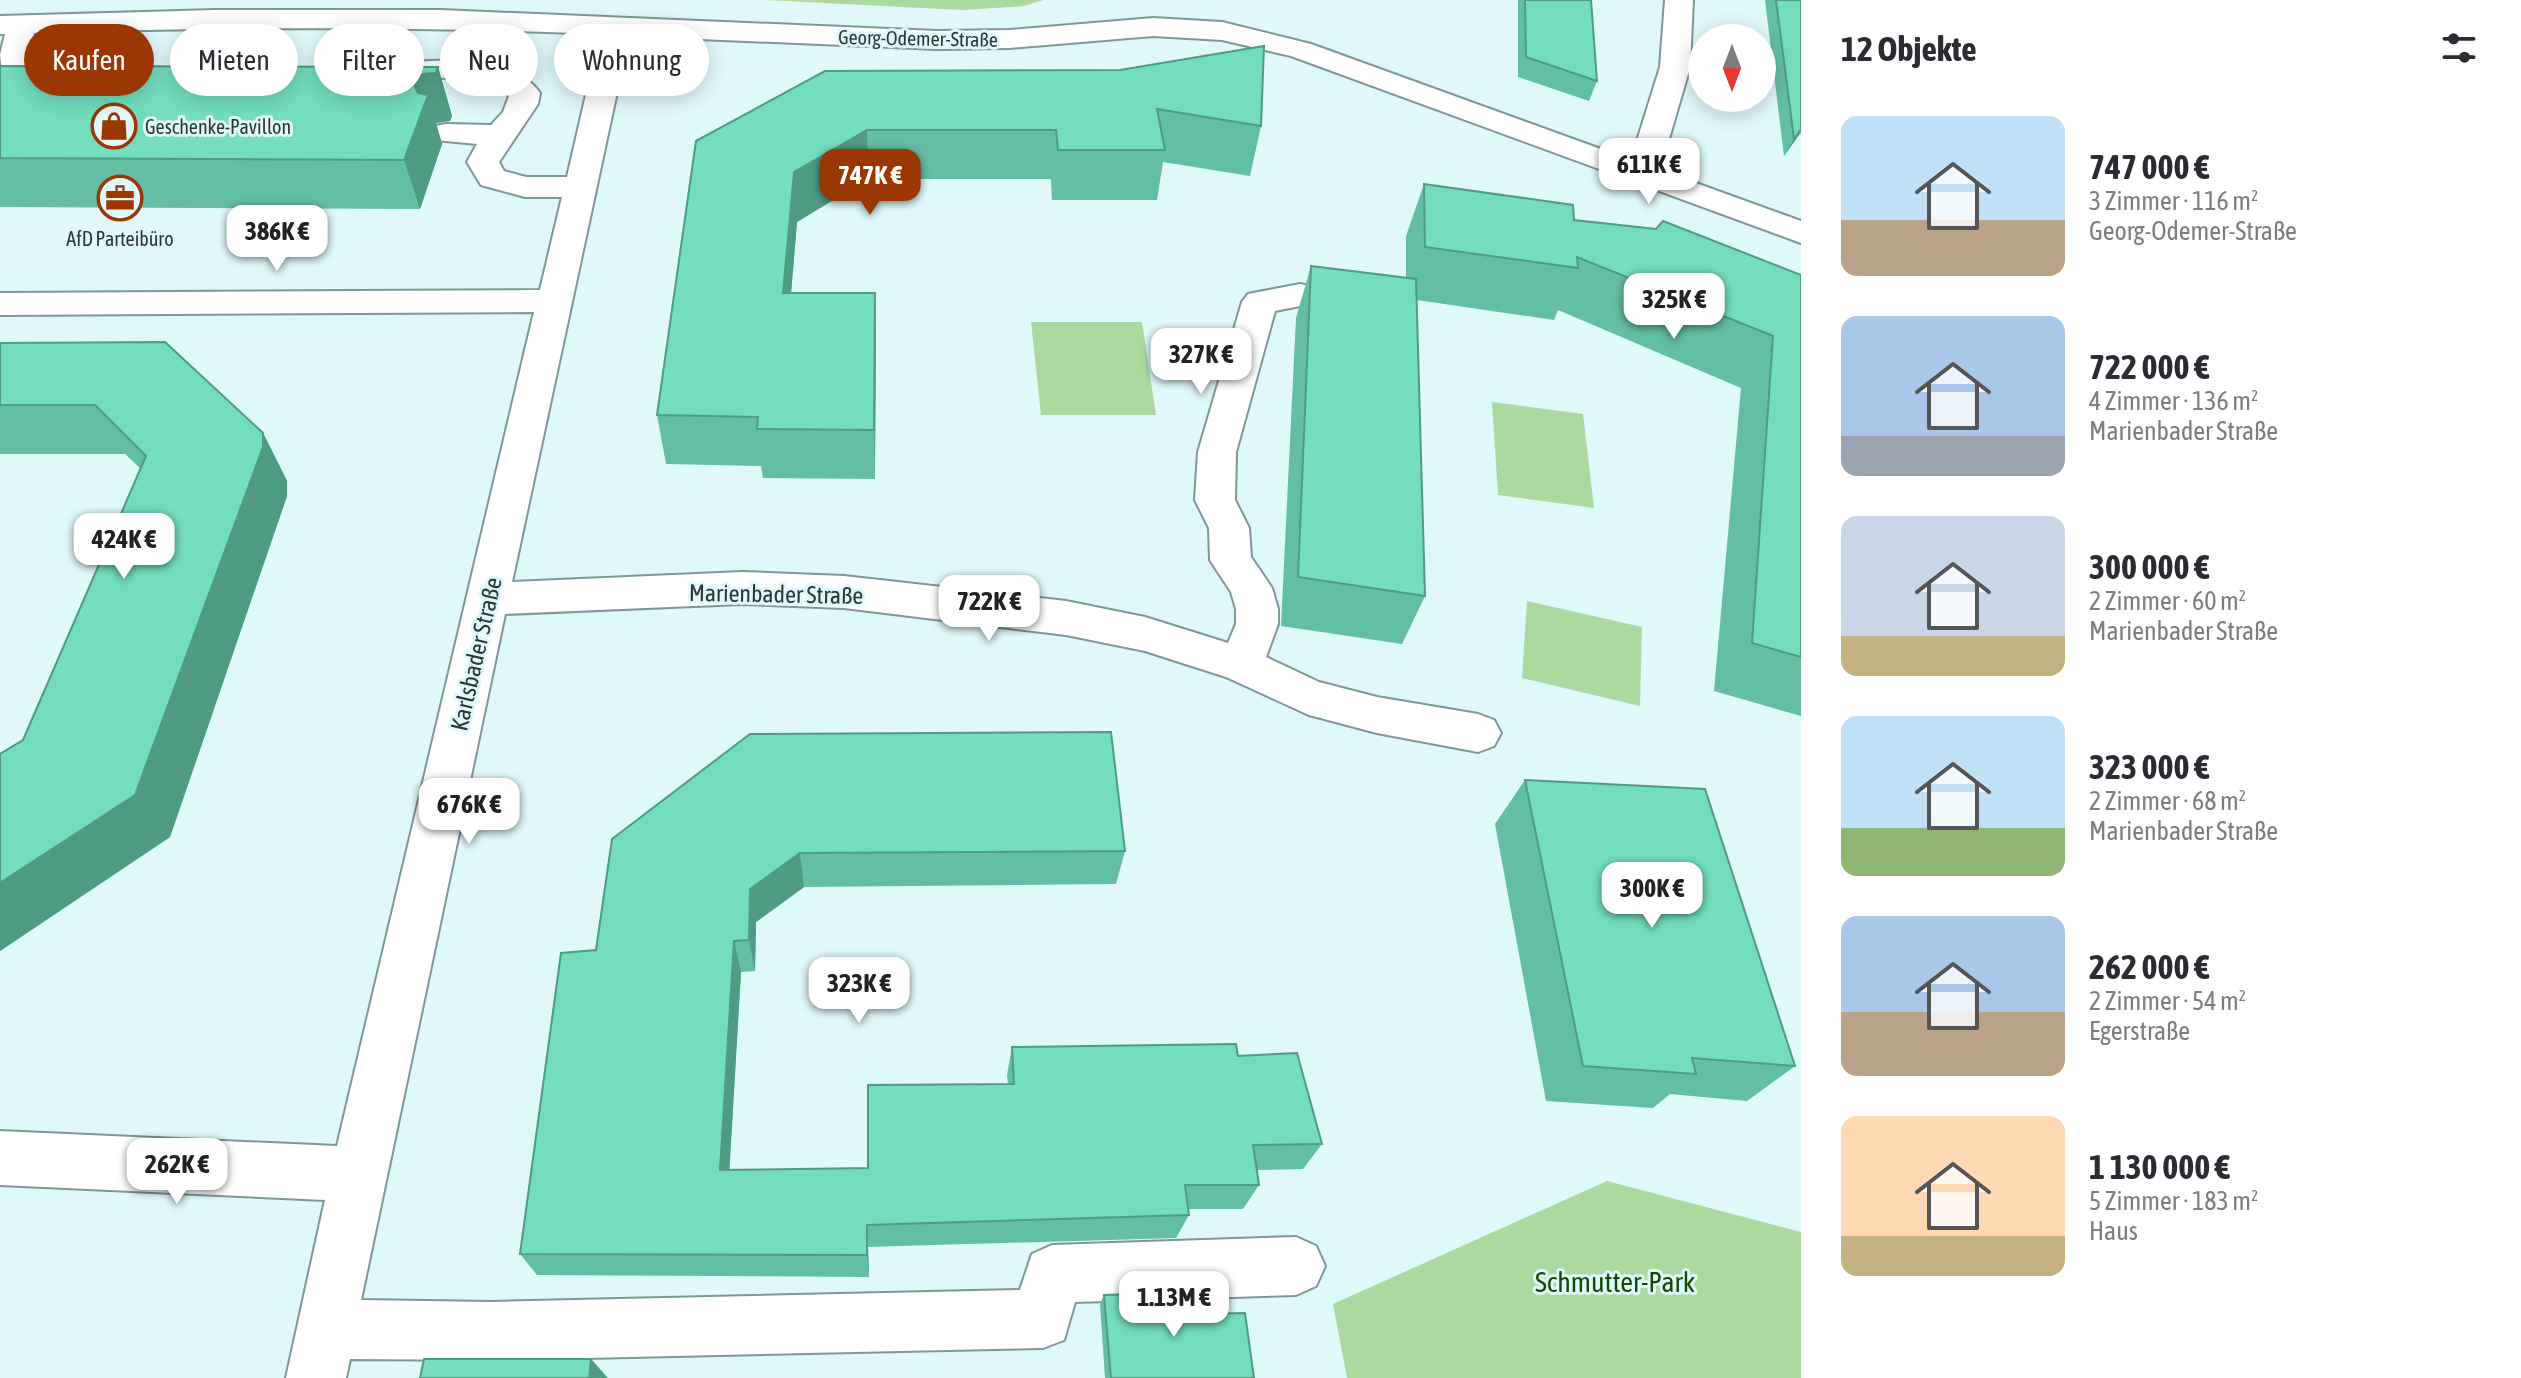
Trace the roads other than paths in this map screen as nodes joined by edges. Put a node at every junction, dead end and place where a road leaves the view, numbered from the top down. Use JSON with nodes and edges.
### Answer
{"nodes":[{"id":1,"x":1679,"y":0,"type":"edge"},
{"id":2,"x":580,"y":24,"type":"edge"},
{"id":3,"x":10,"y":25,"type":"edge"},
{"id":4,"x":1189,"y":28,"type":"junction"},
{"id":5,"x":709,"y":29,"type":"edge"},
{"id":6,"x":1220,"y":59,"type":"edge"},
{"id":7,"x":424,"y":73,"type":"edge"},
{"id":8,"x":24,"y":74,"type":"edge"},
{"id":9,"x":601,"y":96,"type":"edge"},
{"id":10,"x":446,"y":133,"type":"dead end"},
{"id":11,"x":497,"y":135,"type":"junction"},
{"id":12,"x":1643,"y":173,"type":"junction"},
{"id":13,"x":581,"y":187,"type":"junction"},
{"id":14,"x":1801,"y":233,"type":"edge"},
{"id":15,"x":555,"y":301,"type":"junction"},
{"id":16,"x":0,"y":304,"type":"edge"},
{"id":17,"x":1378,"y":311,"type":"edge"},
{"id":18,"x":488,"y":599,"type":"junction"},
{"id":19,"x":1241,"y":665,"type":"junction"},
{"id":20,"x":1478,"y":733,"type":"dead end"},
{"id":21,"x":0,"y":1158,"type":"edge"},
{"id":22,"x":358,"y":1174,"type":"junction"},
{"id":23,"x":1296,"y":1266,"type":"dead end"},
{"id":24,"x":321,"y":1354,"type":"edge"}],
"edges":[{"from":1,"to":12,"type":"street"},
{"from":2,"to":3,"type":"street","name":"Georg-Odemer-Straße"},
{"from":3,"to":8,"type":"street"},
{"from":4,"to":5,"type":"street","name":"Georg-Odemer-Straße"},
{"from":4,"to":6,"type":"street"},
{"from":4,"to":12,"type":"street","name":"Georg-Odemer-Straße"},
{"from":7,"to":11,"type":"street"},
{"from":9,"to":13,"type":"street","name":"Karlsbader Straße"},
{"from":10,"to":11,"type":"street"},
{"from":11,"to":13,"type":"street"},
{"from":12,"to":14,"type":"street","name":"Georg-Odemer-Straße"},
{"from":13,"to":15,"type":"street","name":"Karlsbader Straße"},
{"from":15,"to":16,"type":"street"},
{"from":15,"to":18,"type":"street","name":"Karlsbader Straße"},
{"from":17,"to":19,"type":"street"},
{"from":18,"to":19,"type":"street","name":"Marienbader Straße"},
{"from":18,"to":22,"type":"street","name":"Karlsbader Straße"},
{"from":19,"to":20,"type":"street","name":"Marienbader Straße"},
{"from":21,"to":22,"type":"street"},
{"from":22,"to":24,"type":"street","name":"Karlsbader Straße"},
{"from":23,"to":24,"type":"street"}]}
